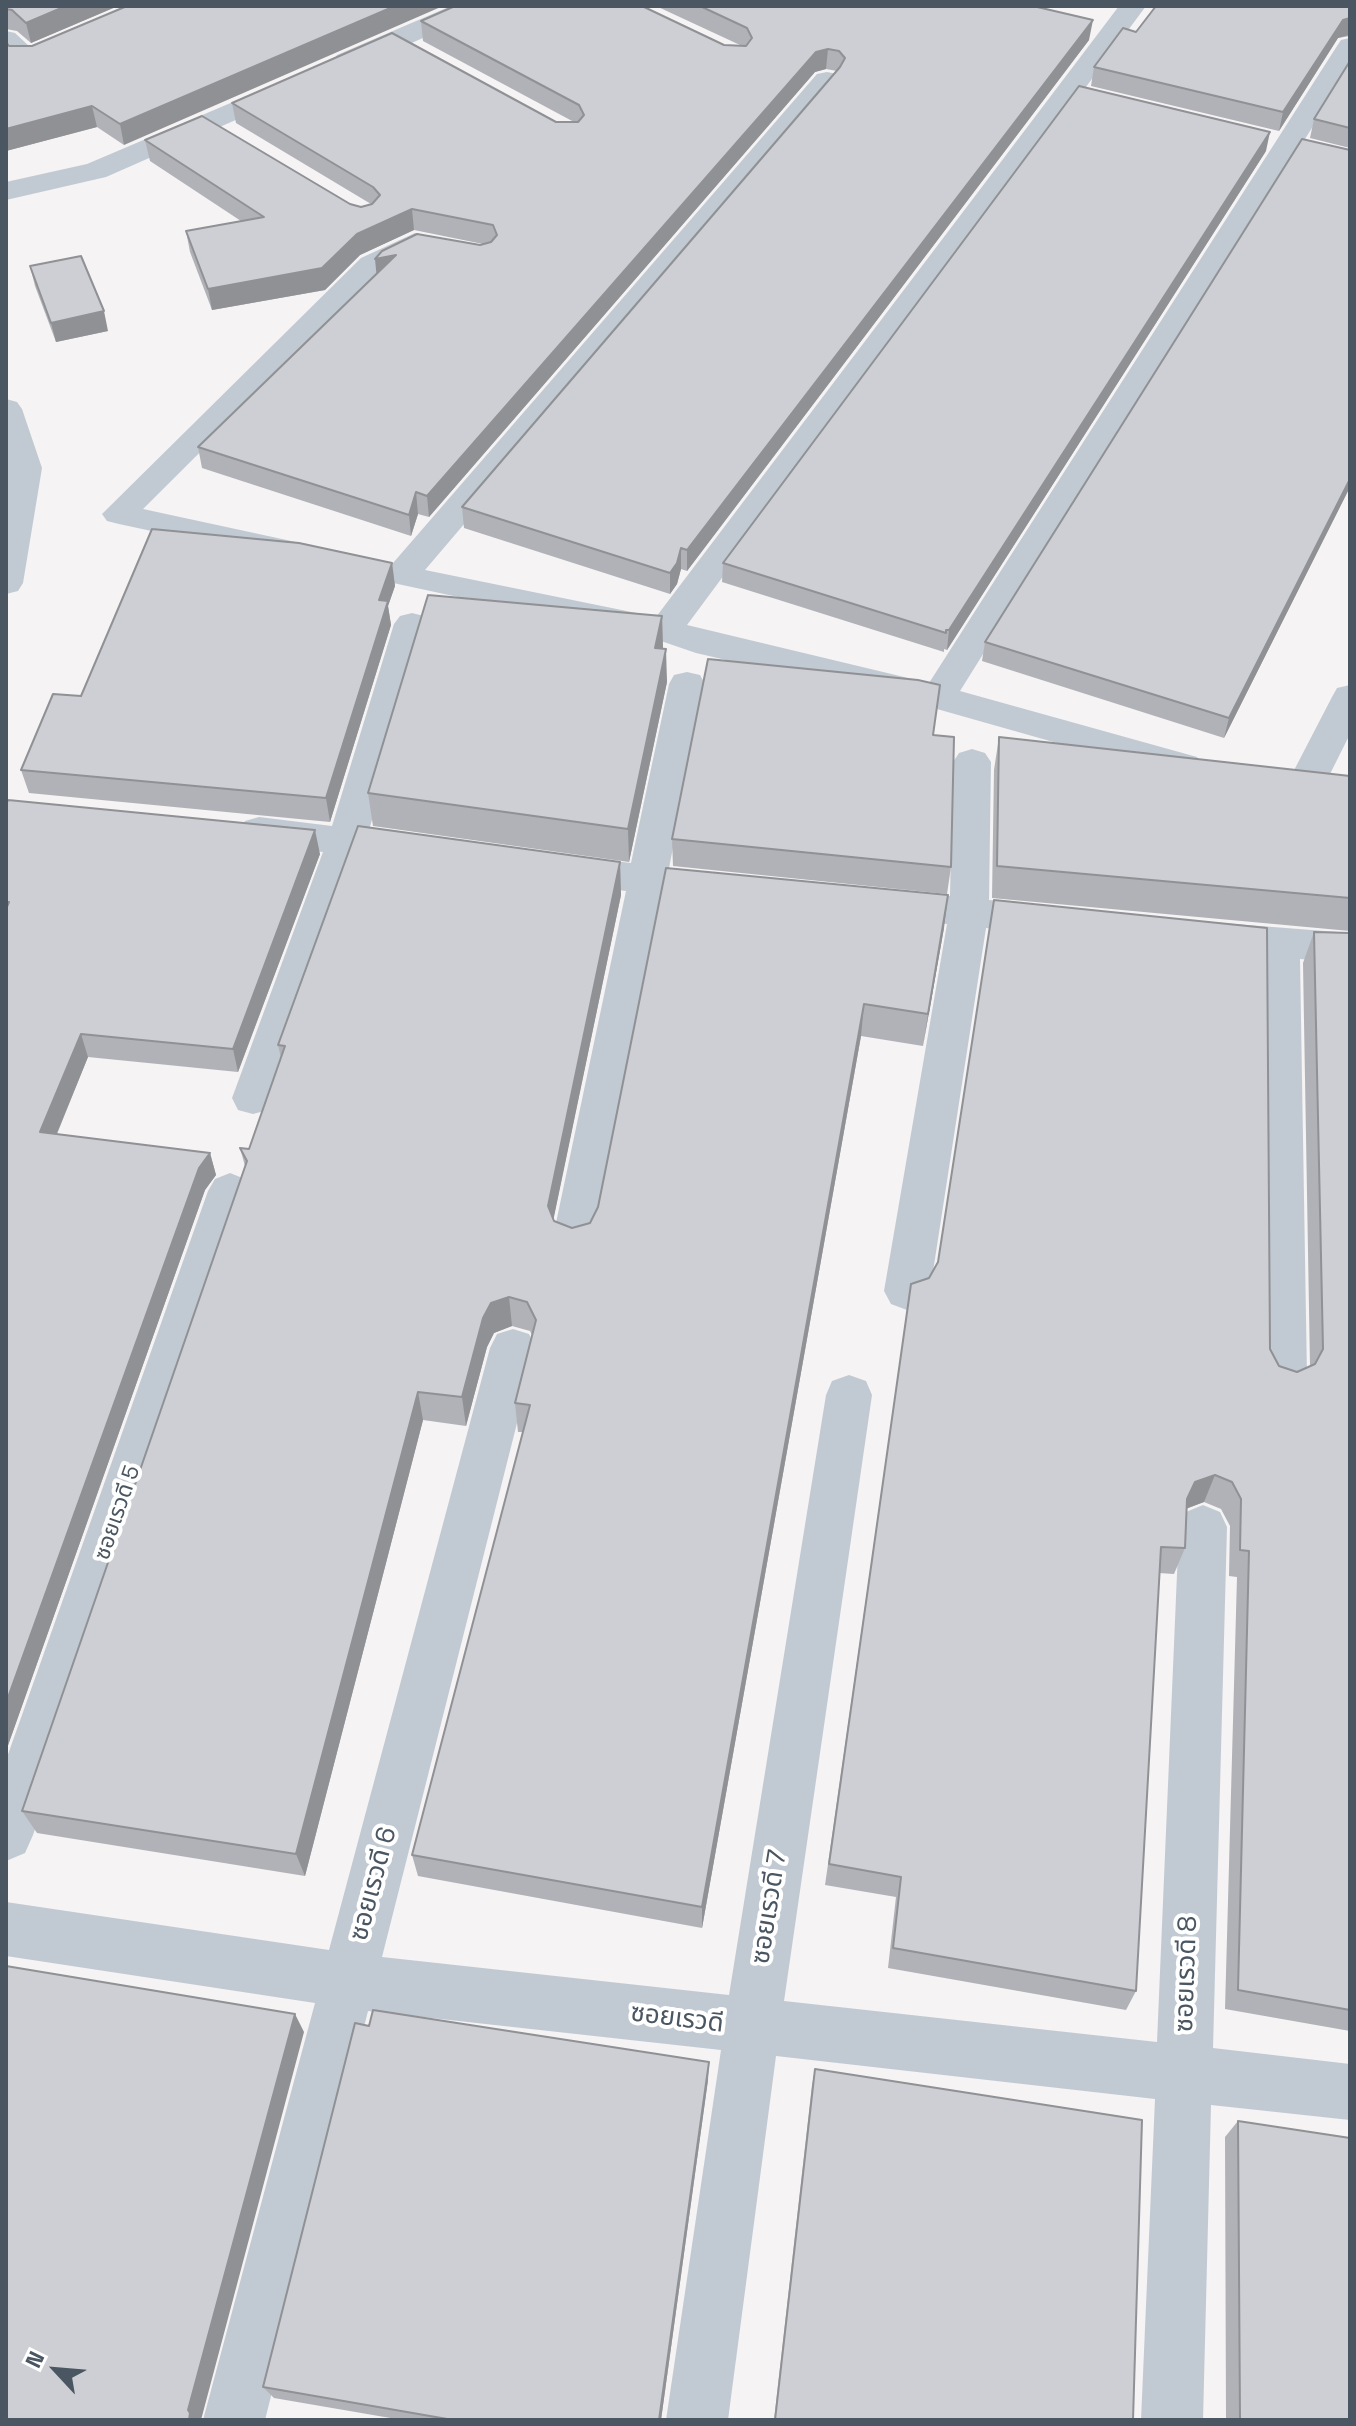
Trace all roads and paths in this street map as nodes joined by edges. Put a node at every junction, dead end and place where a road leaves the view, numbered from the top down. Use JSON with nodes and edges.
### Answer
{"nodes":[{"id":1,"x":148,"y":6,"type":"edge"},
{"id":2,"x":473,"y":6,"type":"edge"},
{"id":3,"x":1133,"y":6,"type":"edge"},
{"id":4,"x":6,"y":39,"type":"edge"},
{"id":5,"x":395,"y":40,"type":"junction"},
{"id":6,"x":1350,"y":46,"type":"edge"},
{"id":7,"x":421,"y":54,"type":"edge"},
{"id":8,"x":827,"y":80,"type":"edge"},
{"id":9,"x":208,"y":122,"type":"junction"},
{"id":10,"x":234,"y":138,"type":"edge"},
{"id":11,"x":6,"y":191,"type":"edge"},
{"id":12,"x":454,"y":249,"type":"edge"},
{"id":13,"x":6,"y":409,"type":"edge"},
{"id":14,"x":401,"y":576,"type":"junction"},
{"id":15,"x":6,"y":583,"type":"edge"},
{"id":16,"x":412,"y":624,"type":"dead end"},
{"id":17,"x":665,"y":630,"type":"junction"},
{"id":18,"x":687,"y":684,"type":"dead end"},
{"id":19,"x":938,"y":697,"type":"junction"},
{"id":20,"x":1350,"y":697,"type":"edge"},
{"id":21,"x":972,"y":762,"type":"dead end"},
{"id":22,"x":1220,"y":769,"type":"edge"},
{"id":23,"x":1350,"y":783,"type":"edge"},
{"id":24,"x":223,"y":828,"type":"edge"},
{"id":25,"x":347,"y":840,"type":"junction"},
{"id":26,"x":442,"y":853,"type":"edge"},
{"id":27,"x":521,"y":864,"type":"edge"},
{"id":28,"x":646,"y":881,"type":"junction"},
{"id":29,"x":754,"y":891,"type":"edge"},
{"id":30,"x":846,"y":900,"type":"edge"},
{"id":31,"x":969,"y":911,"type":"junction"},
{"id":32,"x":1078,"y":923,"type":"edge"},
{"id":33,"x":1171,"y":933,"type":"edge"},
{"id":34,"x":1280,"y":944,"type":"junction"},
{"id":35,"x":1350,"y":948,"type":"edge"},
{"id":36,"x":253,"y":1098,"type":"dead end"},
{"id":37,"x":230,"y":1191,"type":"dead end"},
{"id":38,"x":575,"y":1237,"type":"edge"},
{"id":39,"x":907,"y":1291,"type":"edge"},
{"id":40,"x":513,"y":1348,"type":"edge"},
{"id":41,"x":1284,"y":1377,"type":"edge"},
{"id":42,"x":849,"y":1395,"type":"dead end"},
{"id":43,"x":1203,"y":1527,"type":"edge"},
{"id":44,"x":6,"y":1835,"type":"edge"},
{"id":45,"x":6,"y":1929,"type":"edge"},
{"id":46,"x":349,"y":1981,"type":"junction"},
{"id":47,"x":752,"y":2027,"type":"junction"},
{"id":48,"x":1183,"y":2075,"type":"junction"},
{"id":49,"x":1350,"y":2092,"type":"edge"},
{"id":50,"x":234,"y":2420,"type":"edge"},
{"id":51,"x":697,"y":2420,"type":"edge"},
{"id":52,"x":1172,"y":2420,"type":"edge"}],
"edges":[{"from":1,"to":4,"type":"street"},
{"from":2,"to":5,"type":"street"},
{"from":3,"to":17,"type":"street"},
{"from":5,"to":7,"type":"street"},
{"from":5,"to":9,"type":"street"},
{"from":6,"to":19,"type":"street"},
{"from":8,"to":14,"type":"street"},
{"from":9,"to":10,"type":"street"},
{"from":9,"to":11,"type":"street"},
{"from":12,"to":14,"type":"street"},
{"from":13,"to":15,"type":"street"},
{"from":14,"to":17,"type":"street"},
{"from":16,"to":25,"type":"street"},
{"from":17,"to":19,"type":"street"},
{"from":18,"to":28,"type":"street"},
{"from":19,"to":22,"type":"street"},
{"from":20,"to":23,"type":"street"},
{"from":21,"to":31,"type":"street"},
{"from":24,"to":25,"type":"street"},
{"from":25,"to":26,"type":"street"},
{"from":25,"to":36,"type":"street"},
{"from":27,"to":28,"type":"street"},
{"from":28,"to":29,"type":"street"},
{"from":28,"to":38,"type":"street"},
{"from":30,"to":31,"type":"street"},
{"from":31,"to":32,"type":"street"},
{"from":31,"to":39,"type":"street"},
{"from":33,"to":34,"type":"street"},
{"from":34,"to":35,"type":"street"},
{"from":34,"to":41,"type":"street"},
{"from":37,"to":44,"type":"street","name":"ซอยเรวดี 5"},
{"from":40,"to":46,"type":"street","name":"ซอยเรวดี 6"},
{"from":42,"to":47,"type":"street","name":"ซอยเรวดี 7"},
{"from":43,"to":48,"type":"street","name":"ซอยเรวดี 8"},
{"from":45,"to":46,"type":"street","name":"ซอยเรวดี"},
{"from":46,"to":47,"type":"street","name":"ซอยเรวดี"},
{"from":46,"to":50,"type":"street","name":"ซอยเรวดี 6"},
{"from":47,"to":48,"type":"street","name":"ซอยเรวดี"},
{"from":47,"to":51,"type":"street","name":"ซอยเรวดี 7"},
{"from":48,"to":49,"type":"street","name":"ซอยเรวดี"},
{"from":48,"to":52,"type":"street","name":"ซอยเรวดี 8"}]}
